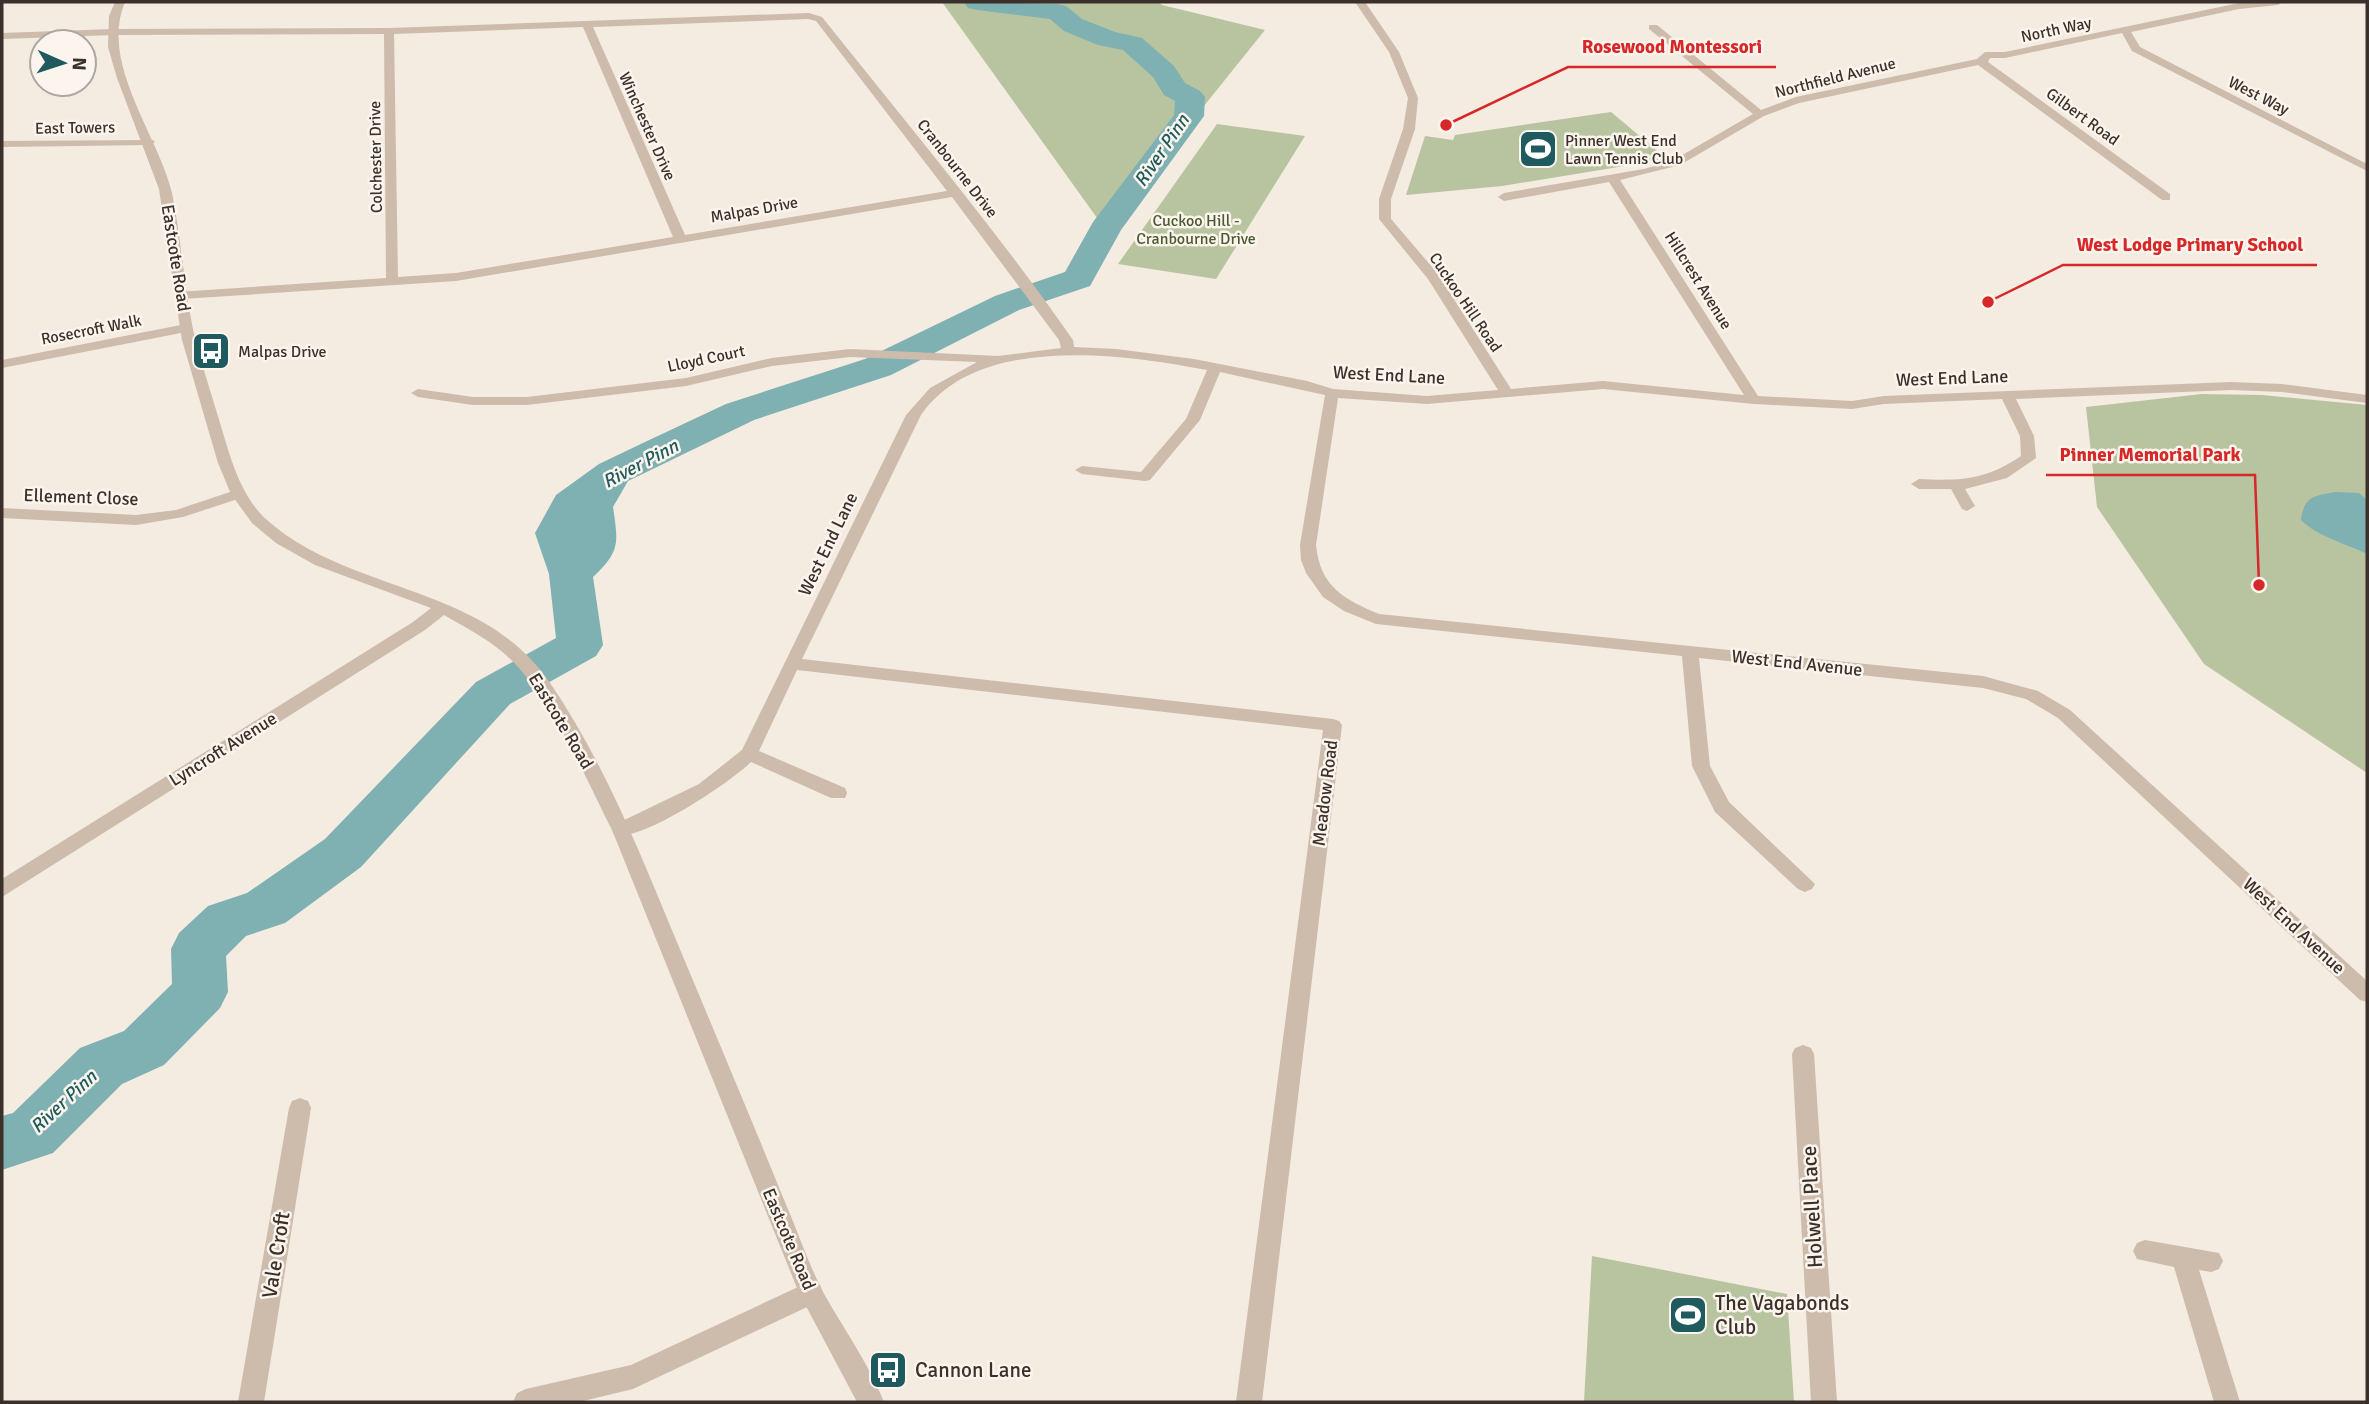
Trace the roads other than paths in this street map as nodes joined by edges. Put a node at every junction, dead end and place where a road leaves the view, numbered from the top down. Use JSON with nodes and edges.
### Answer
{"nodes":[{"id":1,"x":120,"y":2,"type":"edge"},
{"id":2,"x":1360,"y":2,"type":"edge"},
{"id":3,"x":2278,"y":2,"type":"edge"},
{"id":4,"x":587,"y":25,"type":"junction"},
{"id":5,"x":1653,"y":27,"type":"dead end"},
{"id":6,"x":389,"y":31,"type":"junction"},
{"id":7,"x":2126,"y":31,"type":"junction"},
{"id":8,"x":113,"y":32,"type":"junction"},
{"id":9,"x":2,"y":36,"type":"edge"},
{"id":10,"x":2086,"y":39,"type":"junction"},
{"id":11,"x":2111,"y":44,"type":"dead end"},
{"id":12,"x":2123,"y":46,"type":"dead end"},
{"id":13,"x":2136,"y":49,"type":"junction"},
{"id":14,"x":1983,"y":60,"type":"junction"},
{"id":15,"x":1760,"y":114,"type":"junction"},
{"id":16,"x":149,"y":142,"type":"junction"},
{"id":17,"x":2,"y":145,"type":"edge"},
{"id":18,"x":2367,"y":167,"type":"edge"},
{"id":19,"x":1613,"y":179,"type":"junction"},
{"id":20,"x":956,"y":193,"type":"junction"},
{"id":21,"x":1504,"y":197,"type":"dead end"},
{"id":22,"x":2166,"y":197,"type":"dead end"},
{"id":23,"x":681,"y":240,"type":"junction"},
{"id":24,"x":393,"y":282,"type":"junction"},
{"id":25,"x":182,"y":295,"type":"junction"},
{"id":26,"x":187,"y":328,"type":"junction"},
{"id":27,"x":1068,"y":351,"type":"junction"},
{"id":28,"x":1001,"y":359,"type":"junction"},
{"id":29,"x":2,"y":364,"type":"edge"},
{"id":30,"x":1214,"y":369,"type":"junction"},
{"id":31,"x":418,"y":393,"type":"dead end"},
{"id":32,"x":1332,"y":393,"type":"junction"},
{"id":33,"x":1507,"y":393,"type":"junction"},
{"id":34,"x":2007,"y":395,"type":"junction"},
{"id":35,"x":2367,"y":399,"type":"edge"},
{"id":36,"x":1754,"y":400,"type":"junction"},
{"id":37,"x":1082,"y":470,"type":"dead end"},
{"id":38,"x":1919,"y":484,"type":"dead end"},
{"id":39,"x":1956,"y":485,"type":"junction"},
{"id":40,"x":239,"y":494,"type":"junction"},
{"id":41,"x":1967,"y":506,"type":"dead end"},
{"id":42,"x":2,"y":513,"type":"edge"},
{"id":43,"x":443,"y":607,"type":"junction"},
{"id":44,"x":1690,"y":653,"type":"junction"},
{"id":45,"x":792,"y":664,"type":"junction"},
{"id":46,"x":749,"y":754,"type":"junction"},
{"id":47,"x":838,"y":793,"type":"dead end"},
{"id":48,"x":621,"y":830,"type":"junction"},
{"id":49,"x":1805,"y":884,"type":"dead end"},
{"id":50,"x":2,"y":889,"type":"edge"},
{"id":51,"x":2367,"y":993,"type":"edge"},
{"id":52,"x":1803,"y":1054,"type":"dead end"},
{"id":53,"x":300,"y":1108,"type":"dead end"},
{"id":54,"x":2145,"y":1251,"type":"dead end"},
{"id":55,"x":2183,"y":1257,"type":"junction"},
{"id":56,"x":2211,"y":1261,"type":"dead end"},
{"id":57,"x":811,"y":1293,"type":"junction"},
{"id":58,"x":251,"y":1402,"type":"edge"},
{"id":59,"x":526,"y":1402,"type":"edge"},
{"id":60,"x":872,"y":1402,"type":"edge"},
{"id":61,"x":1249,"y":1402,"type":"edge"},
{"id":62,"x":1824,"y":1402,"type":"edge"},
{"id":63,"x":2227,"y":1402,"type":"edge"}],
"edges":[{"from":1,"to":8,"type":"street","name":"Eastcote Road"},
{"from":2,"to":33,"type":"street","name":"Cuckoo Hill Road"},
{"from":3,"to":7,"type":"street","name":"North Way"},
{"from":4,"to":6,"type":"street"},
{"from":4,"to":20,"type":"street","name":"Cranbourne Drive"},
{"from":4,"to":23,"type":"street","name":"Winchester Drive"},
{"from":5,"to":15,"type":"street"},
{"from":6,"to":8,"type":"street"},
{"from":6,"to":24,"type":"street","name":"Colchester Drive"},
{"from":7,"to":10,"type":"street","name":"North Way"},
{"from":7,"to":13,"type":"street"},
{"from":8,"to":9,"type":"street"},
{"from":8,"to":16,"type":"street","name":"Eastcote Road"},
{"from":10,"to":11,"type":"street"},
{"from":10,"to":14,"type":"street","name":"North Way"},
{"from":12,"to":13,"type":"street","name":"West Way"},
{"from":13,"to":18,"type":"street","name":"West Way"},
{"from":14,"to":15,"type":"street","name":"Northfield Avenue"},
{"from":14,"to":22,"type":"street","name":"Gilbert Road"},
{"from":15,"to":19,"type":"street","name":"Northfield Avenue"},
{"from":16,"to":17,"type":"street","name":"East Towers"},
{"from":16,"to":25,"type":"street","name":"Eastcote Road"},
{"from":19,"to":21,"type":"street","name":"Northfield Avenue"},
{"from":19,"to":36,"type":"street","name":"Hillcrest Avenue"},
{"from":20,"to":23,"type":"street","name":"Malpas Drive"},
{"from":20,"to":27,"type":"street","name":"Cranbourne Drive"},
{"from":23,"to":24,"type":"street","name":"Malpas Drive"},
{"from":24,"to":25,"type":"street","name":"Malpas Drive"},
{"from":25,"to":26,"type":"street","name":"Eastcote Road"},
{"from":26,"to":29,"type":"street","name":"Rosecroft Walk"},
{"from":26,"to":40,"type":"street","name":"Eastcote Road"},
{"from":27,"to":28,"type":"street","name":"West End Lane"},
{"from":27,"to":30,"type":"street","name":"West End Lane"},
{"from":28,"to":31,"type":"street","name":"Lloyd Court"},
{"from":28,"to":45,"type":"street","name":"West End Lane"},
{"from":30,"to":32,"type":"street","name":"West End Lane"},
{"from":30,"to":37,"type":"street"},
{"from":32,"to":33,"type":"street","name":"West End Lane"},
{"from":32,"to":44,"type":"street","name":"West End Avenue"},
{"from":33,"to":36,"type":"street","name":"West End Lane"},
{"from":34,"to":35,"type":"street","name":"West End Lane"},
{"from":34,"to":36,"type":"street","name":"West End Lane"},
{"from":34,"to":39,"type":"street"},
{"from":38,"to":39,"type":"street"},
{"from":39,"to":41,"type":"street"},
{"from":40,"to":42,"type":"street","name":"Ellement Close"},
{"from":40,"to":43,"type":"street","name":"Eastcote Road"},
{"from":43,"to":48,"type":"street","name":"Eastcote Road"},
{"from":43,"to":50,"type":"street","name":"Lyncroft Avenue"},
{"from":44,"to":49,"type":"street"},
{"from":44,"to":51,"type":"street","name":"West End Avenue"},
{"from":45,"to":46,"type":"street","name":"West End Lane"},
{"from":45,"to":61,"type":"street","name":"Meadow Road"},
{"from":46,"to":47,"type":"street"},
{"from":46,"to":48,"type":"street","name":"West End Lane"},
{"from":48,"to":57,"type":"street","name":"Eastcote Road"},
{"from":52,"to":62,"type":"street","name":"Holwell Place"},
{"from":53,"to":58,"type":"street","name":"Vale Croft"},
{"from":54,"to":55,"type":"street"},
{"from":55,"to":56,"type":"street"},
{"from":55,"to":63,"type":"street"},
{"from":57,"to":59,"type":"street"},
{"from":57,"to":60,"type":"street","name":"Eastcote Road"}]}
